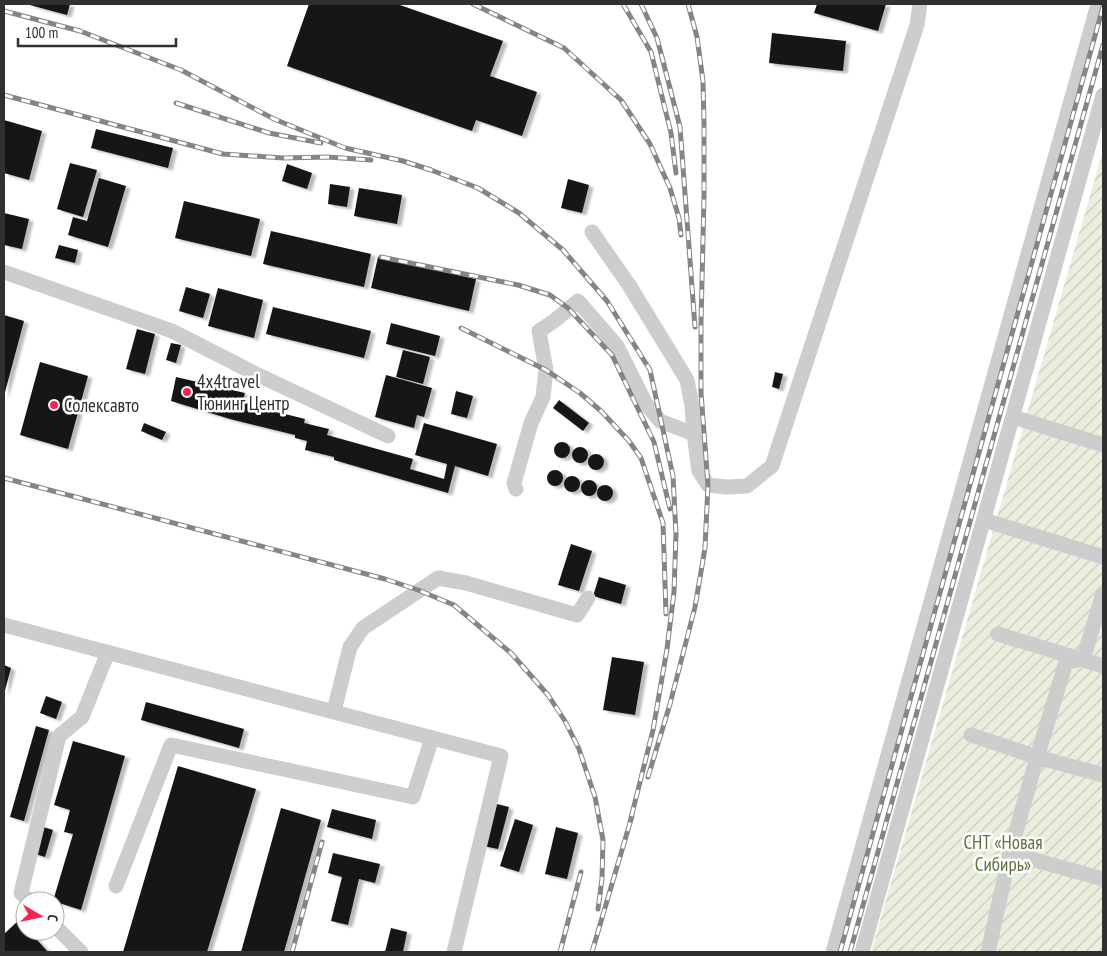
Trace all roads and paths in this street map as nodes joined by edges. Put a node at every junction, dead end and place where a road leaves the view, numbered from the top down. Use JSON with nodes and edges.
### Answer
{"nodes":[{"id":1,"x":920,"y":4,"type":"edge"},
{"id":2,"x":1098,"y":4,"type":"edge"},
{"id":3,"x":1103,"y":95,"type":"edge"},
{"id":4,"x":592,"y":232,"type":"dead end"},
{"id":5,"x":4,"y":272,"type":"edge"},
{"id":6,"x":1013,"y":416,"type":"junction"},
{"id":7,"x":694,"y":434,"type":"junction"},
{"id":8,"x":388,"y":436,"type":"dead end"},
{"id":9,"x":1103,"y":445,"type":"edge"},
{"id":10,"x":516,"y":489,"type":"dead end"},
{"id":11,"x":984,"y":520,"type":"junction"},
{"id":12,"x":1103,"y":557,"type":"edge"},
{"id":13,"x":1103,"y":594,"type":"edge"},
{"id":14,"x":588,"y":598,"type":"dead end"},
{"id":15,"x":4,"y":624,"type":"edge"},
{"id":16,"x":998,"y":634,"type":"dead end"},
{"id":17,"x":108,"y":652,"type":"junction"},
{"id":18,"x":1083,"y":659,"type":"junction"},
{"id":19,"x":1103,"y":666,"type":"edge"},
{"id":20,"x":334,"y":711,"type":"junction"},
{"id":21,"x":970,"y":735,"type":"dead end"},
{"id":22,"x":432,"y":738,"type":"junction"},
{"id":23,"x":1036,"y":757,"type":"junction"},
{"id":24,"x":1103,"y":775,"type":"edge"},
{"id":25,"x":1010,"y":853,"type":"junction"},
{"id":26,"x":1103,"y":879,"type":"edge"},
{"id":27,"x":116,"y":886,"type":"dead end"},
{"id":28,"x":21,"y":891,"type":"edge"},
{"id":29,"x":65,"y":936,"type":"edge"},
{"id":30,"x":82,"y":952,"type":"edge"},
{"id":31,"x":454,"y":952,"type":"edge"},
{"id":32,"x":833,"y":952,"type":"edge"},
{"id":33,"x":862,"y":952,"type":"edge"},
{"id":34,"x":988,"y":952,"type":"edge"}],
"edges":[{"from":1,"to":7,"type":"lane"},
{"from":2,"to":32,"type":"lane"},
{"from":3,"to":6,"type":"lane"},
{"from":4,"to":7,"type":"lane"},
{"from":5,"to":8,"type":"lane"},
{"from":6,"to":9,"type":"lane"},
{"from":6,"to":11,"type":"lane"},
{"from":7,"to":10,"type":"lane"},
{"from":11,"to":12,"type":"lane"},
{"from":11,"to":33,"type":"lane"},
{"from":13,"to":18,"type":"lane"},
{"from":14,"to":20,"type":"lane"},
{"from":15,"to":17,"type":"lane"},
{"from":16,"to":18,"type":"lane"},
{"from":17,"to":20,"type":"lane"},
{"from":17,"to":28,"type":"lane"},
{"from":18,"to":19,"type":"lane"},
{"from":18,"to":23,"type":"lane"},
{"from":20,"to":22,"type":"lane"},
{"from":21,"to":23,"type":"lane"},
{"from":22,"to":27,"type":"lane"},
{"from":22,"to":31,"type":"lane"},
{"from":23,"to":24,"type":"lane"},
{"from":23,"to":25,"type":"lane"},
{"from":25,"to":26,"type":"lane"},
{"from":25,"to":34,"type":"lane"},
{"from":29,"to":30,"type":"lane"}]}
